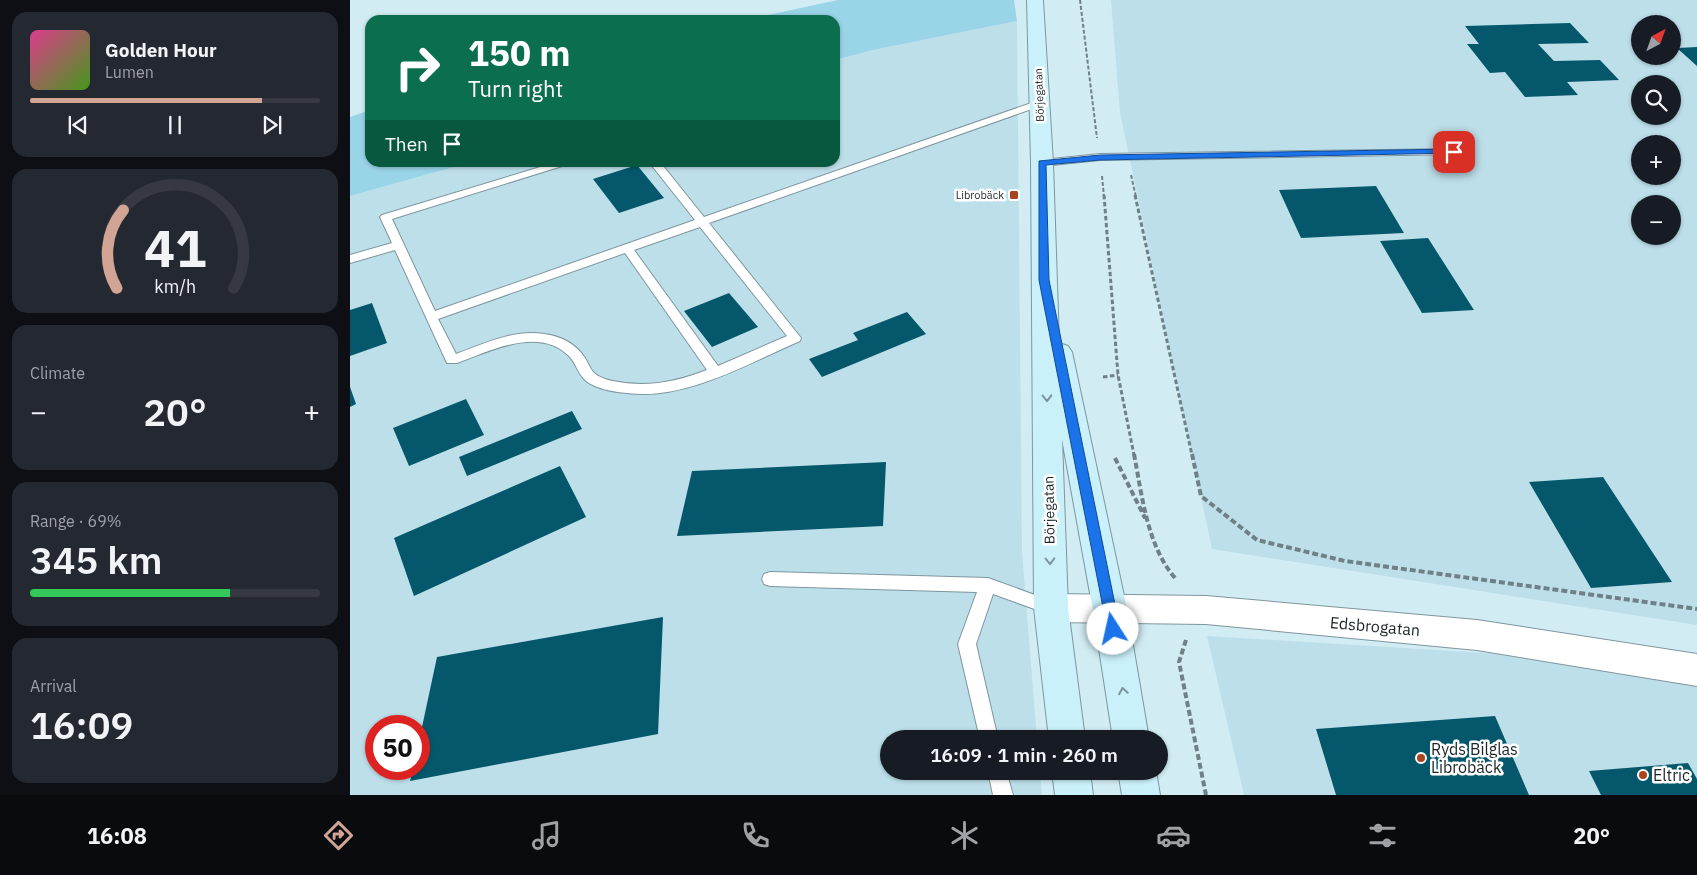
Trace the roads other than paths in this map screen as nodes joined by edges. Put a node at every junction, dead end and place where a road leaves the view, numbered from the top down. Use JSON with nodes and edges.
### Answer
{"nodes":[{"id":1,"x":1035,"y":0,"type":"edge"},
{"id":2,"x":1040,"y":103,"type":"junction"},
{"id":3,"x":1454,"y":152,"type":"dead end"},
{"id":4,"x":1042,"y":163,"type":"junction"},
{"id":5,"x":553,"y":167,"type":"edge"},
{"id":6,"x":658,"y":167,"type":"edge"},
{"id":7,"x":703,"y":223,"type":"junction"},
{"id":8,"x":398,"y":244,"type":"junction"},
{"id":9,"x":628,"y":249,"type":"junction"},
{"id":10,"x":350,"y":259,"type":"edge"},
{"id":11,"x":1044,"y":280,"type":"junction"},
{"id":12,"x":432,"y":317,"type":"junction"},
{"id":13,"x":715,"y":372,"type":"junction"},
{"id":14,"x":770,"y":579,"type":"dead end"},
{"id":15,"x":988,"y":585,"type":"junction"},
{"id":16,"x":1052,"y":608,"type":"junction"},
{"id":17,"x":1110,"y":610,"type":"junction"},
{"id":18,"x":1697,"y":670,"type":"edge"},
{"id":19,"x":987,"y":730,"type":"edge"},
{"id":20,"x":1066,"y":730,"type":"edge"},
{"id":21,"x":1130,"y":730,"type":"edge"},
{"id":22,"x":999,"y":780,"type":"edge"},
{"id":23,"x":1072,"y":780,"type":"edge"},
{"id":24,"x":1138,"y":780,"type":"edge"},
{"id":25,"x":1002,"y":795,"type":"edge"},
{"id":26,"x":1074,"y":795,"type":"edge"},
{"id":27,"x":1141,"y":795,"type":"edge"}],
"edges":[{"from":1,"to":2,"type":"main road","name":"Börjegatan"},
{"from":2,"to":4,"type":"main road","name":"Börjegatan"},
{"from":2,"to":7,"type":"lane"},
{"from":3,"to":4,"type":"lane"},
{"from":4,"to":11,"type":"main road","name":"Börjegatan"},
{"from":5,"to":8,"type":"lane"},
{"from":6,"to":7,"type":"lane"},
{"from":7,"to":9,"type":"lane"},
{"from":7,"to":13,"type":"lane"},
{"from":8,"to":10,"type":"lane"},
{"from":8,"to":12,"type":"lane"},
{"from":9,"to":12,"type":"lane"},
{"from":9,"to":13,"type":"lane"},
{"from":11,"to":16,"type":"main road","name":"Börjegatan","one_way":true},
{"from":11,"to":17,"type":"main road","name":"Börjegatan"},
{"from":12,"to":13,"type":"lane"},
{"from":14,"to":15,"type":"lane"},
{"from":15,"to":16,"type":"lane"},
{"from":15,"to":19,"type":"lane"},
{"from":16,"to":17,"type":"street","name":"Edsbrogatan"},
{"from":16,"to":20,"type":"main road","name":"Börjegatan"},
{"from":17,"to":18,"type":"street","name":"Edsbrogatan"},
{"from":21,"to":17,"type":"main road","name":"Börjegatan","one_way":true},
{"from":22,"to":25,"type":"lane"},
{"from":23,"to":26,"type":"main road"},
{"from":24,"to":27,"type":"main road"}]}
